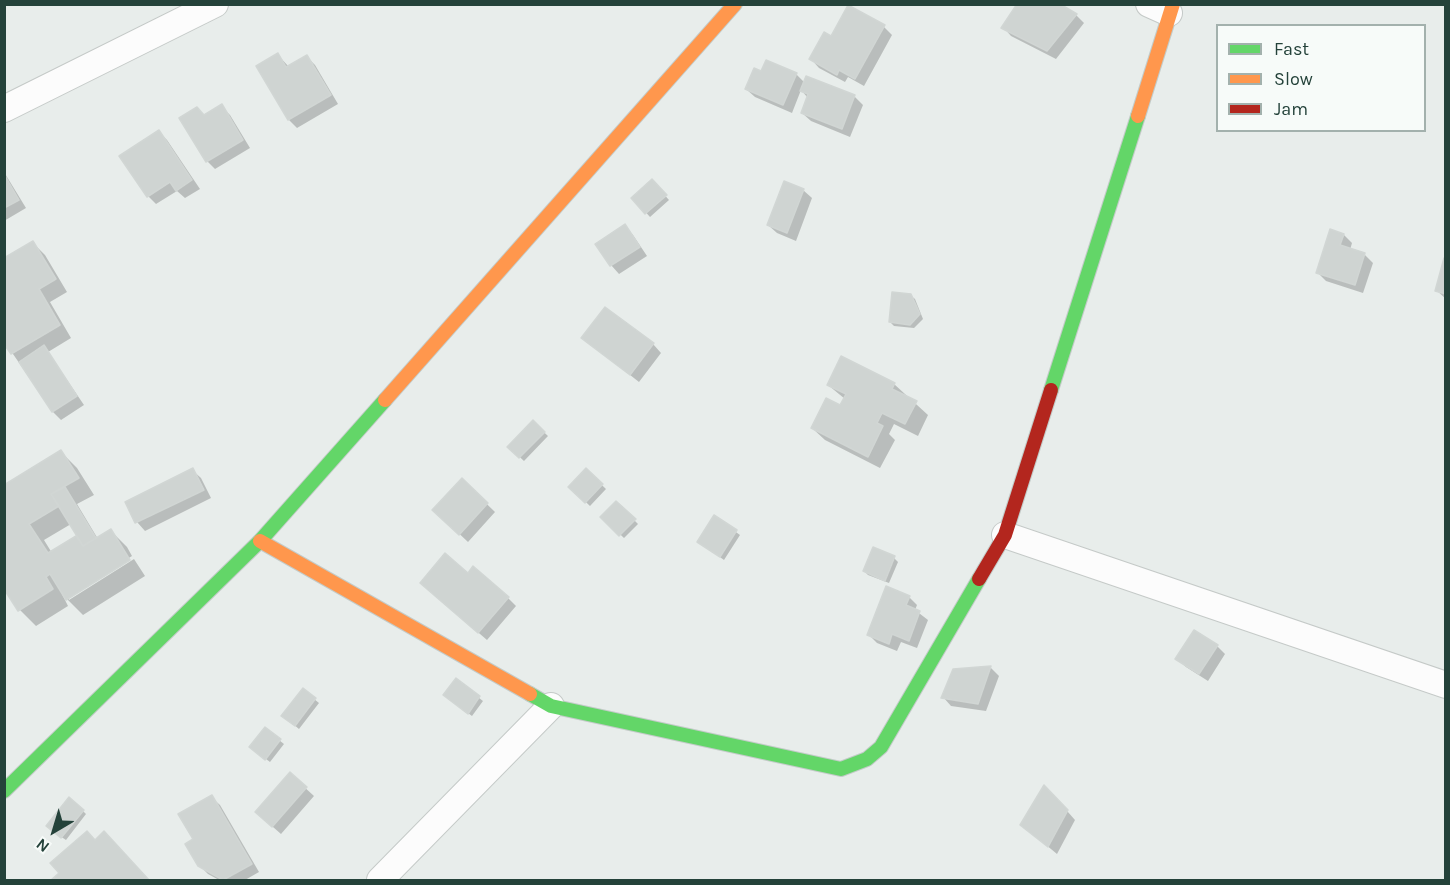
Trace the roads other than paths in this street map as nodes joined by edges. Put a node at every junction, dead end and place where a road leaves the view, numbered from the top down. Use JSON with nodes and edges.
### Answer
{"nodes":[{"id":1,"x":215,"y":4,"type":"edge"},
{"id":2,"x":735,"y":4,"type":"edge"},
{"id":3,"x":1164,"y":7,"type":"edge"},
{"id":4,"x":4,"y":109,"type":"edge"},
{"id":5,"x":1005,"y":535,"type":"junction"},
{"id":6,"x":260,"y":541,"type":"junction"},
{"id":7,"x":1446,"y":685,"type":"edge"},
{"id":8,"x":551,"y":706,"type":"junction"},
{"id":9,"x":4,"y":791,"type":"edge"},
{"id":10,"x":380,"y":880,"type":"edge"}],
"edges":[{"from":1,"to":4,"type":"street"},
{"from":2,"to":6,"type":"street"},
{"from":3,"to":5,"type":"street"},
{"from":5,"to":7,"type":"street"},
{"from":5,"to":8,"type":"street"},
{"from":6,"to":8,"type":"street"},
{"from":6,"to":9,"type":"street"},
{"from":8,"to":10,"type":"street"}]}
